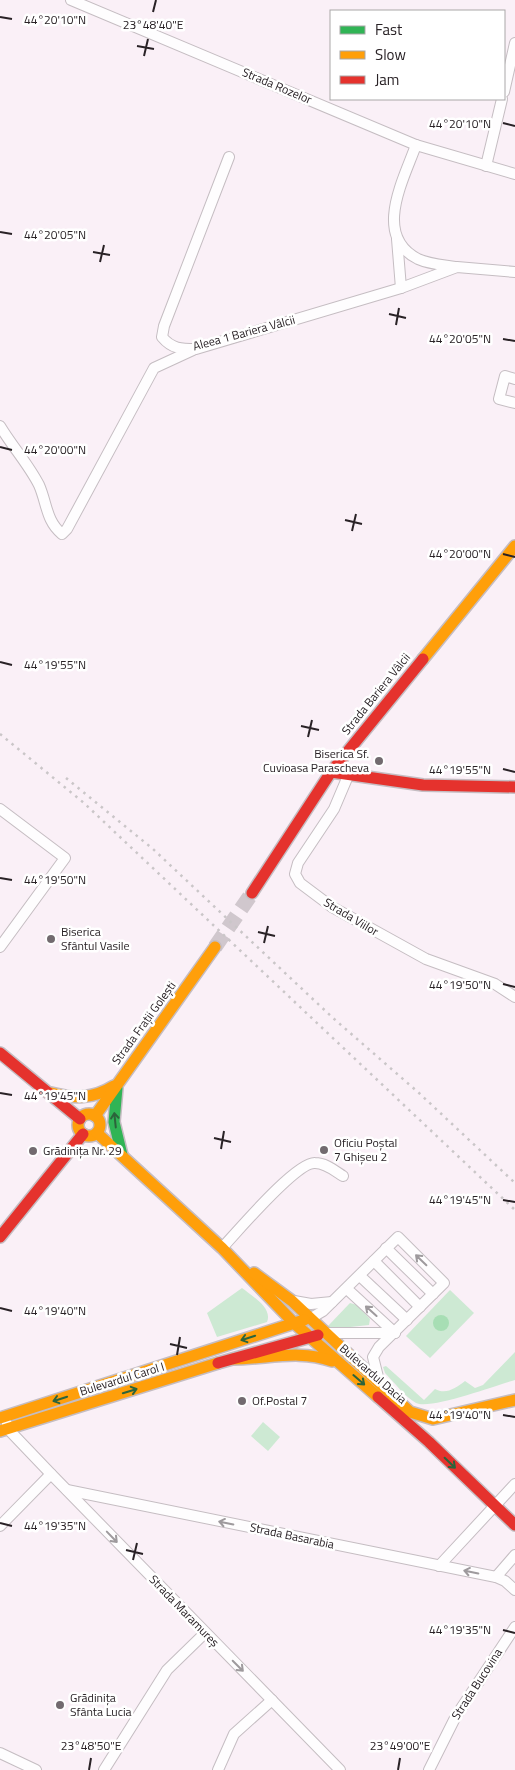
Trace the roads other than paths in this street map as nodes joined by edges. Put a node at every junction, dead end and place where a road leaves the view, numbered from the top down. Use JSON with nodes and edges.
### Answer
{"nodes":[{"id":1,"x":71,"y":0,"type":"edge"},
{"id":2,"x":515,"y":43,"type":"edge"},
{"id":3,"x":505,"y":88,"type":"edge"},
{"id":4,"x":502,"y":100,"type":"edge"},
{"id":5,"x":416,"y":145,"type":"junction"},
{"id":6,"x":230,"y":157,"type":"dead end"},
{"id":7,"x":486,"y":166,"type":"junction"},
{"id":8,"x":515,"y":174,"type":"edge"},
{"id":9,"x":397,"y":238,"type":"junction"},
{"id":10,"x":457,"y":268,"type":"junction"},
{"id":11,"x":515,"y":272,"type":"edge"},
{"id":12,"x":401,"y":288,"type":"junction"},
{"id":13,"x":196,"y":349,"type":"junction"},
{"id":14,"x":515,"y":378,"type":"edge"},
{"id":15,"x":515,"y":403,"type":"edge"},
{"id":16,"x":0,"y":426,"type":"edge"},
{"id":17,"x":515,"y":546,"type":"edge"},
{"id":18,"x":330,"y":772,"type":"junction"},
{"id":19,"x":348,"y":776,"type":"junction"},
{"id":20,"x":515,"y":787,"type":"edge"},
{"id":21,"x":0,"y":809,"type":"edge"},
{"id":22,"x":252,"y":893,"type":"tunnel mouth"},
{"id":23,"x":0,"y":947,"type":"edge"},
{"id":24,"x":215,"y":947,"type":"tunnel mouth"},
{"id":25,"x":515,"y":997,"type":"edge"},
{"id":26,"x":0,"y":1054,"type":"edge"},
{"id":27,"x":117,"y":1084,"type":"junction"},
{"id":28,"x":48,"y":1093,"type":"junction"},
{"id":29,"x":95,"y":1116,"type":"junction"},
{"id":30,"x":80,"y":1119,"type":"junction"},
{"id":31,"x":97,"y":1133,"type":"junction"},
{"id":32,"x":82,"y":1134,"type":"junction"},
{"id":33,"x":122,"y":1155,"type":"junction"},
{"id":34,"x":343,"y":1176,"type":"dead end"},
{"id":35,"x":0,"y":1237,"type":"edge"},
{"id":36,"x":222,"y":1248,"type":"junction"},
{"id":37,"x":386,"y":1248,"type":"junction"},
{"id":38,"x":374,"y":1261,"type":"junction"},
{"id":39,"x":238,"y":1263,"type":"junction"},
{"id":40,"x":360,"y":1276,"type":"junction"},
{"id":41,"x":346,"y":1289,"type":"junction"},
{"id":42,"x":433,"y":1294,"type":"junction"},
{"id":43,"x":292,"y":1301,"type":"junction"},
{"id":44,"x":332,"y":1302,"type":"junction"},
{"id":45,"x":420,"y":1307,"type":"junction"},
{"id":46,"x":311,"y":1318,"type":"junction"},
{"id":47,"x":407,"y":1320,"type":"junction"},
{"id":48,"x":294,"y":1323,"type":"junction"},
{"id":49,"x":327,"y":1333,"type":"junction"},
{"id":50,"x":395,"y":1333,"type":"junction"},
{"id":51,"x":309,"y":1337,"type":"junction"},
{"id":52,"x":233,"y":1359,"type":"junction"},
{"id":53,"x":343,"y":1366,"type":"junction"},
{"id":54,"x":379,"y":1383,"type":"junction"},
{"id":55,"x":515,"y":1400,"type":"edge"},
{"id":56,"x":2,"y":1418,"type":"edge"},
{"id":57,"x":433,"y":1419,"type":"junction"},
{"id":58,"x":4,"y":1430,"type":"edge"},
{"id":59,"x":428,"y":1442,"type":"junction"},
{"id":60,"x":51,"y":1474,"type":"junction"},
{"id":61,"x":515,"y":1484,"type":"edge"},
{"id":62,"x":66,"y":1489,"type":"junction"},
{"id":63,"x":495,"y":1506,"type":"junction"},
{"id":64,"x":515,"y":1525,"type":"edge"},
{"id":65,"x":0,"y":1526,"type":"edge"},
{"id":66,"x":515,"y":1555,"type":"edge"},
{"id":67,"x":439,"y":1566,"type":"junction"},
{"id":68,"x":496,"y":1578,"type":"junction"},
{"id":69,"x":515,"y":1590,"type":"edge"},
{"id":70,"x":515,"y":1627,"type":"edge"},
{"id":71,"x":205,"y":1633,"type":"junction"},
{"id":72,"x":272,"y":1700,"type":"junction"},
{"id":73,"x":0,"y":1753,"type":"edge"},
{"id":74,"x":36,"y":1770,"type":"edge"},
{"id":75,"x":104,"y":1770,"type":"edge"},
{"id":76,"x":218,"y":1770,"type":"edge"},
{"id":77,"x":340,"y":1770,"type":"edge"},
{"id":78,"x":429,"y":1770,"type":"edge"}],
"edges":[{"from":1,"to":5,"type":"street","name":"Strada Rozelor"},
{"from":2,"to":3,"type":"street"},
{"from":4,"to":7,"type":"street"},
{"from":5,"to":7,"type":"street","name":"Strada Rozelor"},
{"from":5,"to":9,"type":"street"},
{"from":6,"to":13,"type":"street","name":"Aleea 1 Bariera Vâlcii"},
{"from":7,"to":8,"type":"street","name":"Strada Rozelor"},
{"from":9,"to":10,"type":"street"},
{"from":9,"to":12,"type":"street"},
{"from":10,"to":11,"type":"street","name":"Aleea 1 Bariera Vâlcii"},
{"from":10,"to":12,"type":"street","name":"Aleea 1 Bariera Vâlcii"},
{"from":12,"to":13,"type":"street","name":"Aleea 1 Bariera Vâlcii"},
{"from":13,"to":16,"type":"street"},
{"from":14,"to":15,"type":"street"},
{"from":17,"to":18,"type":"main road","name":"Strada Bariera Vâlcii"},
{"from":18,"to":19,"type":"main road"},
{"from":18,"to":22,"type":"main road","name":"Strada Bariera Vâlcii"},
{"from":19,"to":20,"type":"main road"},
{"from":19,"to":25,"type":"street","name":"Strada Viilor"},
{"from":21,"to":23,"type":"street"},
{"from":24,"to":27,"type":"main road","name":"Strada Frații Golești"},
{"from":26,"to":28,"type":"main road"},
{"from":27,"to":28,"type":"main road"},
{"from":27,"to":29,"type":"main road","name":"Strada Frații Golești"},
{"from":33,"to":27,"type":"main road","one_way":true},
{"from":28,"to":30,"type":"main road"},
{"from":29,"to":30,"type":"main road"},
{"from":29,"to":31,"type":"main road"},
{"from":30,"to":32,"type":"main road"},
{"from":31,"to":32,"type":"main road"},
{"from":31,"to":33,"type":"main road","name":"Bulevardul Dacia"},
{"from":32,"to":35,"type":"main road"},
{"from":33,"to":36,"type":"main road","name":"Bulevardul Dacia"},
{"from":34,"to":36,"type":"street"},
{"from":36,"to":39,"type":"main road","name":"Bulevardul Dacia"},
{"from":37,"to":38,"type":"street"},
{"from":37,"to":42,"type":"street"},
{"from":42,"to":37,"type":"street","one_way":true},
{"from":38,"to":40,"type":"street"},
{"from":38,"to":45,"type":"street"},
{"from":39,"to":43,"type":"main road","name":"Bulevardul Dacia"},
{"from":39,"to":48,"type":"main road","name":"Bulevardul Dacia"},
{"from":40,"to":41,"type":"street"},
{"from":40,"to":47,"type":"street"},
{"from":41,"to":44,"type":"street"},
{"from":50,"to":41,"type":"street","one_way":true},
{"from":42,"to":45,"type":"street"},
{"from":43,"to":44,"type":"street"},
{"from":43,"to":46,"type":"main road","name":"Bulevardul Dacia"},
{"from":44,"to":46,"type":"street"},
{"from":45,"to":47,"type":"street"},
{"from":46,"to":48,"type":"main road","name":"Bulevardul Carol I"},
{"from":46,"to":49,"type":"main road","name":"Bulevardul Dacia"},
{"from":47,"to":50,"type":"street"},
{"from":48,"to":51,"type":"main road","name":"Bulevardul Dacia"},
{"from":48,"to":56,"type":"main road","name":"Bulevardul Carol I","one_way":true},
{"from":49,"to":50,"type":"street"},
{"from":49,"to":51,"type":"main road","name":"Bulevardul Carol I"},
{"from":49,"to":54,"type":"main road","name":"Bulevardul Dacia"},
{"from":50,"to":54,"type":"street"},
{"from":51,"to":52,"type":"main road","name":"Bulevardul Carol I"},
{"from":51,"to":53,"type":"main road","name":"Bulevardul Dacia"},
{"from":52,"to":53,"type":"main road"},
{"from":58,"to":52,"type":"main road","name":"Bulevardul Carol I","one_way":true},
{"from":53,"to":59,"type":"main road","name":"Bulevardul Dacia","one_way":true},
{"from":54,"to":57,"type":"main road","name":"Bulevardul Dacia"},
{"from":55,"to":57,"type":"main road"},
{"from":56,"to":58,"type":"street"},
{"from":57,"to":59,"type":"main road"},
{"from":58,"to":60,"type":"street","name":"Strada Maramureș"},
{"from":59,"to":63,"type":"main road","name":"Bulevardul Dacia","one_way":true},
{"from":60,"to":62,"type":"street","name":"Strada Maramureș"},
{"from":60,"to":65,"type":"street"},
{"from":61,"to":63,"type":"street"},
{"from":67,"to":62,"type":"street","name":"Strada Basarabia","one_way":true},
{"from":62,"to":71,"type":"street","name":"Strada Maramureș","one_way":true},
{"from":63,"to":64,"type":"main road","name":"Bulevardul Dacia"},
{"from":63,"to":67,"type":"street"},
{"from":66,"to":68,"type":"street"},
{"from":68,"to":67,"type":"street","name":"Strada Basarabia","one_way":true},
{"from":68,"to":69,"type":"street","name":"Strada Basarabia"},
{"from":70,"to":78,"type":"street","name":"Strada Bucovina"},
{"from":71,"to":72,"type":"street","name":"Strada Maramureș","one_way":true},
{"from":71,"to":75,"type":"street"},
{"from":72,"to":76,"type":"street"},
{"from":72,"to":77,"type":"street","name":"Strada Maramureș"},
{"from":73,"to":74,"type":"street"}]}
